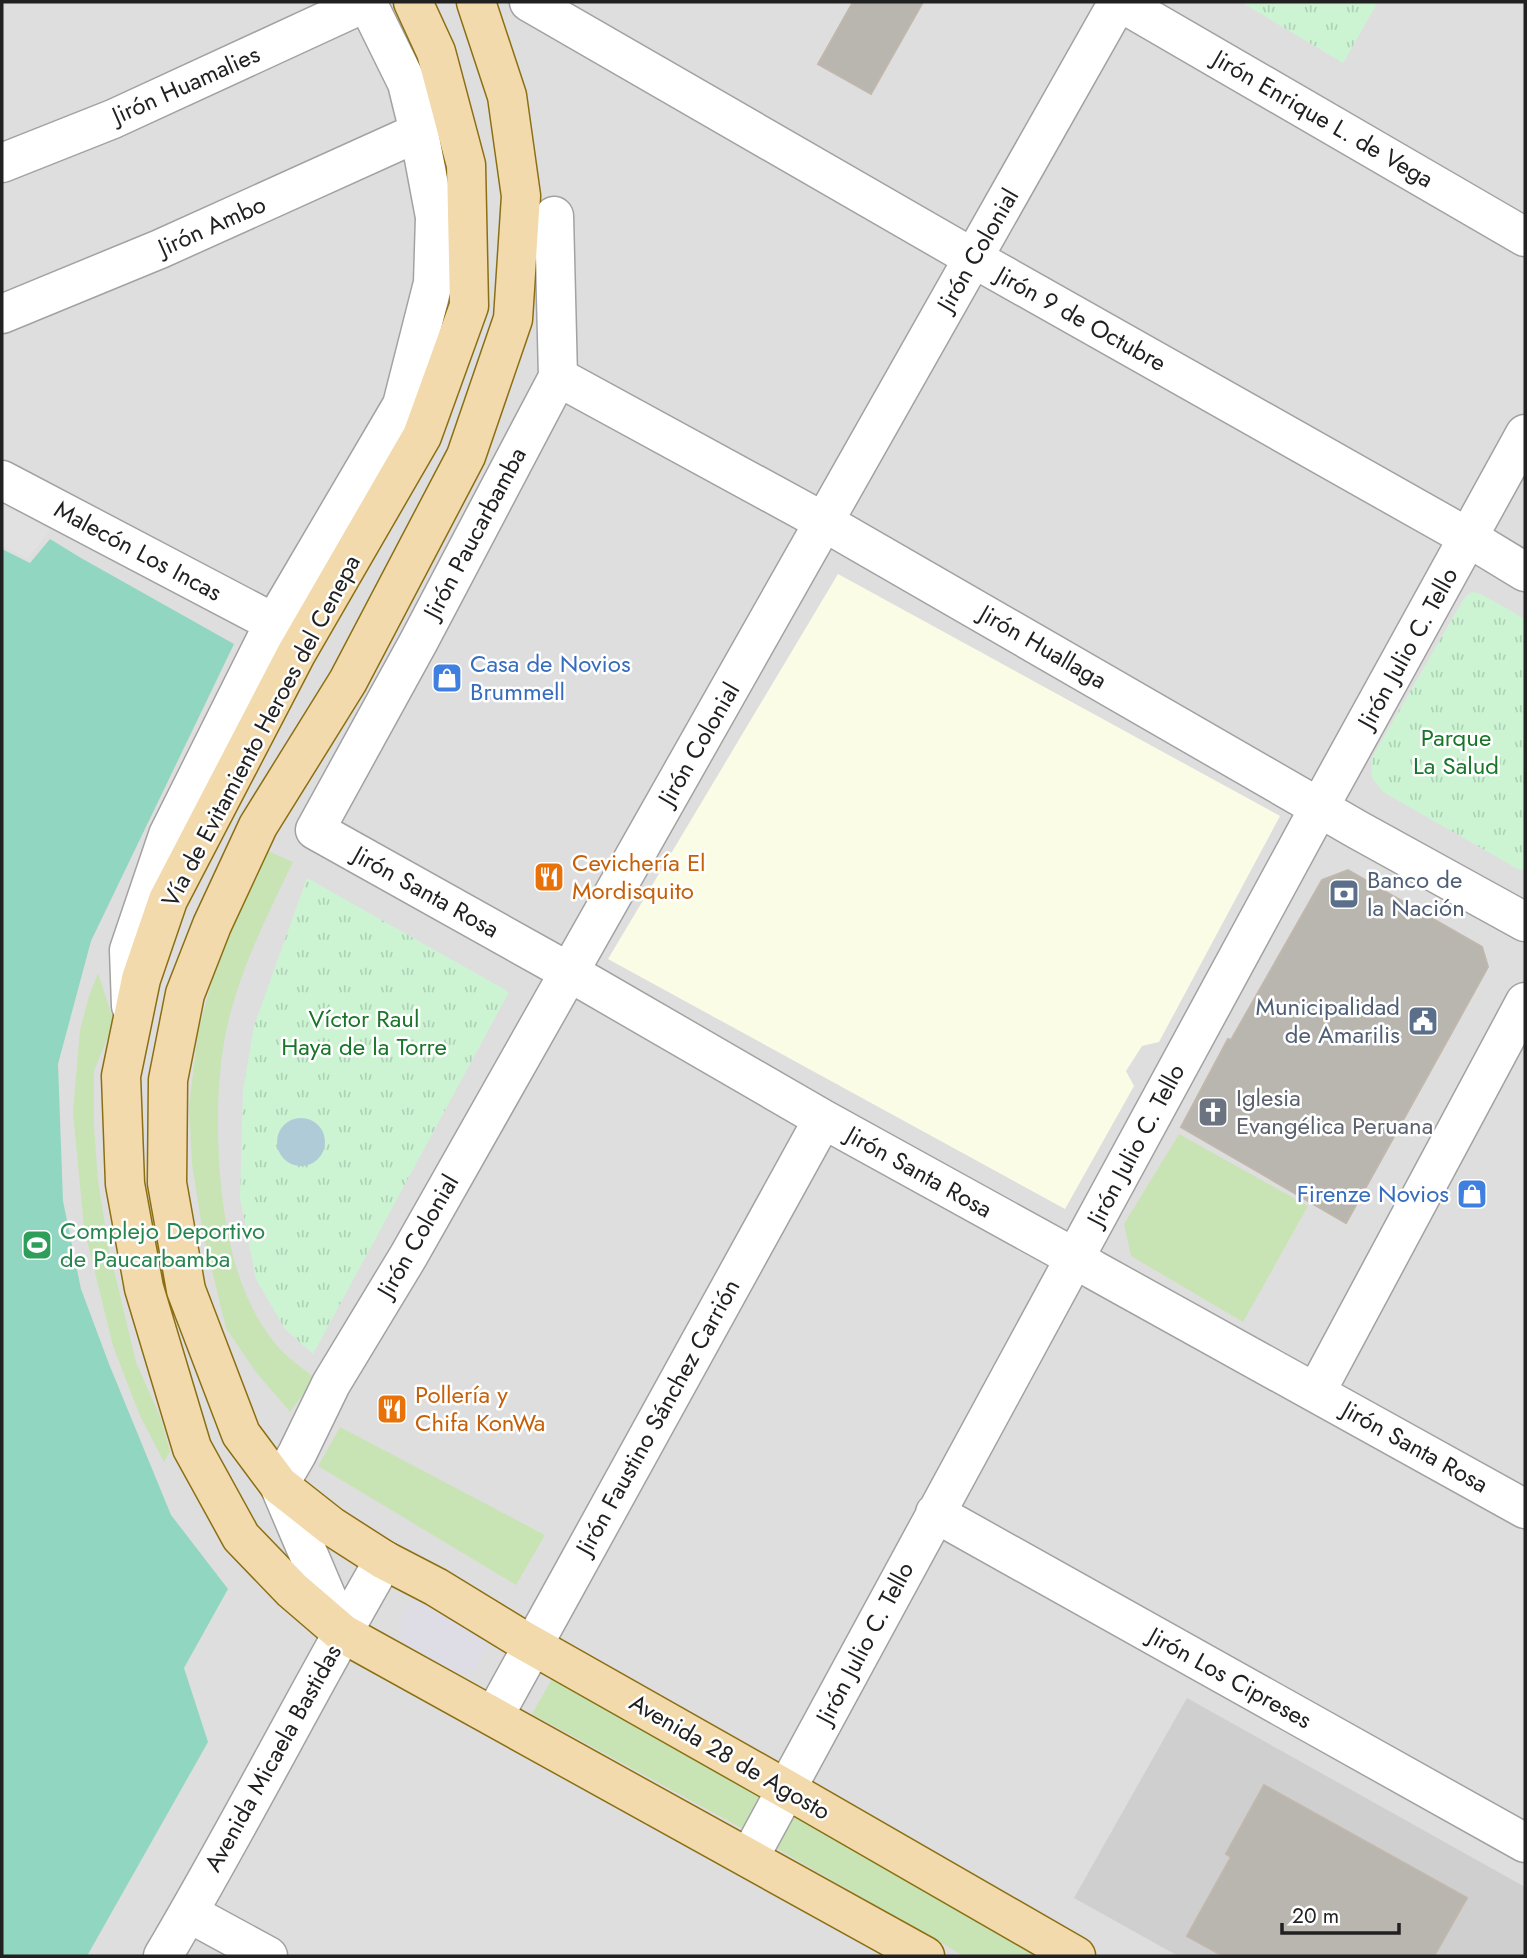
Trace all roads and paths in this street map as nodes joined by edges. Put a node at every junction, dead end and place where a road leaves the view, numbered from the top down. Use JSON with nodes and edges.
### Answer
{"nodes":[{"id":1,"x":367,"y":2,"type":"edge"},
{"id":2,"x":413,"y":2,"type":"edge"},
{"id":3,"x":476,"y":2,"type":"edge"},
{"id":4,"x":529,"y":2,"type":"edge"},
{"id":5,"x":1119,"y":2,"type":"edge"},
{"id":6,"x":419,"y":132,"type":"junction"},
{"id":7,"x":2,"y":163,"type":"edge"},
{"id":8,"x":554,"y":216,"type":"dead end"},
{"id":9,"x":1525,"y":237,"type":"edge"},
{"id":10,"x":973,"y":258,"type":"junction"},
{"id":11,"x":2,"y":314,"type":"edge"},
{"id":12,"x":558,"y":377,"type":"junction"},
{"id":13,"x":1525,"y":434,"type":"edge"},
{"id":14,"x":2,"y":480,"type":"edge"},
{"id":15,"x":824,"y":522,"type":"junction"},
{"id":16,"x":1469,"y":538,"type":"junction"},
{"id":17,"x":1525,"y":572,"type":"edge"},
{"id":18,"x":274,"y":623,"type":"junction"},
{"id":19,"x":1320,"y":806,"type":"junction"},
{"id":20,"x":315,"y":830,"type":"joint"},
{"id":21,"x":1525,"y":922,"type":"edge"},
{"id":22,"x":569,"y":972,"type":"junction"},
{"id":23,"x":1525,"y":1002,"type":"edge"},
{"id":24,"x":132,"y":1023,"type":"junction"},
{"id":25,"x":823,"y":1119,"type":"junction"},
{"id":26,"x":1076,"y":1258,"type":"junction"},
{"id":27,"x":1316,"y":1392,"type":"junction"},
{"id":28,"x":279,"y":1485,"type":"junction"},
{"id":29,"x":1525,"y":1509,"type":"edge"},
{"id":30,"x":935,"y":1513,"type":"junction"},
{"id":31,"x":384,"y":1560,"type":"junction"},
{"id":32,"x":342,"y":1633,"type":"junction"},
{"id":33,"x":533,"y":1646,"type":"junction"},
{"id":34,"x":494,"y":1716,"type":"junction"},
{"id":35,"x":786,"y":1789,"type":"junction"},
{"id":36,"x":1525,"y":1843,"type":"edge"},
{"id":37,"x":749,"y":1858,"type":"junction"},
{"id":38,"x":189,"y":1913,"type":"junction"},
{"id":39,"x":163,"y":1956,"type":"edge"},
{"id":40,"x":268,"y":1956,"type":"edge"},
{"id":41,"x":925,"y":1956,"type":"edge"},
{"id":42,"x":1076,"y":1956,"type":"edge"}],
"edges":[{"from":1,"to":6,"type":"street"},
{"from":1,"to":7,"type":"street","name":"Jirón Huamalies"},
{"from":2,"to":24,"type":"main road","name":"Vía de Evitamiento Heroes del Cenepa"},
{"from":3,"to":28,"type":"main road","name":"Vía de Evitamiento Heroes del Cenepa"},
{"from":4,"to":10,"type":"street","name":"Jirón 9 de Octubre"},
{"from":5,"to":9,"type":"street","name":"Jirón Enrique L. de Vega"},
{"from":5,"to":10,"type":"street","name":"Jirón Colonial"},
{"from":6,"to":11,"type":"street","name":"Jirón Ambo"},
{"from":6,"to":18,"type":"street"},
{"from":8,"to":12,"type":"street","name":"Jirón Paucarbamba"},
{"from":10,"to":15,"type":"street","name":"Jirón Colonial"},
{"from":10,"to":16,"type":"street","name":"Jirón 9 de Octubre"},
{"from":12,"to":15,"type":"street","name":"Jirón Huallaga"},
{"from":12,"to":20,"type":"street","name":"Jirón Paucarbamba"},
{"from":13,"to":16,"type":"street","name":"Jirón Julio C. Tello"},
{"from":14,"to":18,"type":"street","name":"Malecón Los Incas"},
{"from":15,"to":19,"type":"street","name":"Jirón Huallaga"},
{"from":15,"to":22,"type":"street","name":"Jirón Colonial"},
{"from":16,"to":17,"type":"street","name":"Jirón 9 de Octubre"},
{"from":16,"to":19,"type":"street","name":"Jirón Julio C. Tello"},
{"from":18,"to":24,"type":"street"},
{"from":19,"to":21,"type":"street","name":"Jirón Huallaga"},
{"from":19,"to":26,"type":"street","name":"Jirón Julio C. Tello"},
{"from":20,"to":22,"type":"street","name":"Jirón Santa Rosa"},
{"from":22,"to":25,"type":"street","name":"Jirón Santa Rosa"},
{"from":22,"to":28,"type":"street","name":"Jirón Colonial"},
{"from":23,"to":27,"type":"street"},
{"from":24,"to":32,"type":"main road","name":"Vía de Evitamiento Heroes del Cenepa"},
{"from":25,"to":26,"type":"street","name":"Jirón Santa Rosa"},
{"from":25,"to":33,"type":"street","name":"Jirón Faustino Sánchez Carrión"},
{"from":26,"to":27,"type":"street","name":"Jirón Santa Rosa"},
{"from":26,"to":30,"type":"street","name":"Jirón Julio C. Tello"},
{"from":27,"to":29,"type":"street","name":"Jirón Santa Rosa"},
{"from":28,"to":31,"type":"main road","name":"Vía de Evitamiento Heroes del Cenepa"},
{"from":28,"to":32,"type":"street"},
{"from":30,"to":35,"type":"street","name":"Jirón Julio C. Tello"},
{"from":30,"to":36,"type":"street","name":"Jirón Los Cipreses"},
{"from":31,"to":32,"type":"street","name":"Avenida Micaela Bastidas"},
{"from":31,"to":33,"type":"main road","name":"Avenida 28 de Agosto"},
{"from":32,"to":34,"type":"main road"},
{"from":32,"to":38,"type":"street","name":"Avenida Micaela Bastidas"},
{"from":33,"to":34,"type":"street","name":"Jirón Faustino Sánchez Carrión"},
{"from":33,"to":35,"type":"main road","name":"Avenida 28 de Agosto"},
{"from":34,"to":37,"type":"main road"},
{"from":35,"to":37,"type":"street","name":"Jirón Julio C. Tello"},
{"from":35,"to":42,"type":"main road","name":"Avenida 28 de Agosto"},
{"from":37,"to":41,"type":"main road"},
{"from":38,"to":39,"type":"street","name":"Avenida Micaela Bastidas"},
{"from":38,"to":40,"type":"street"}]}
